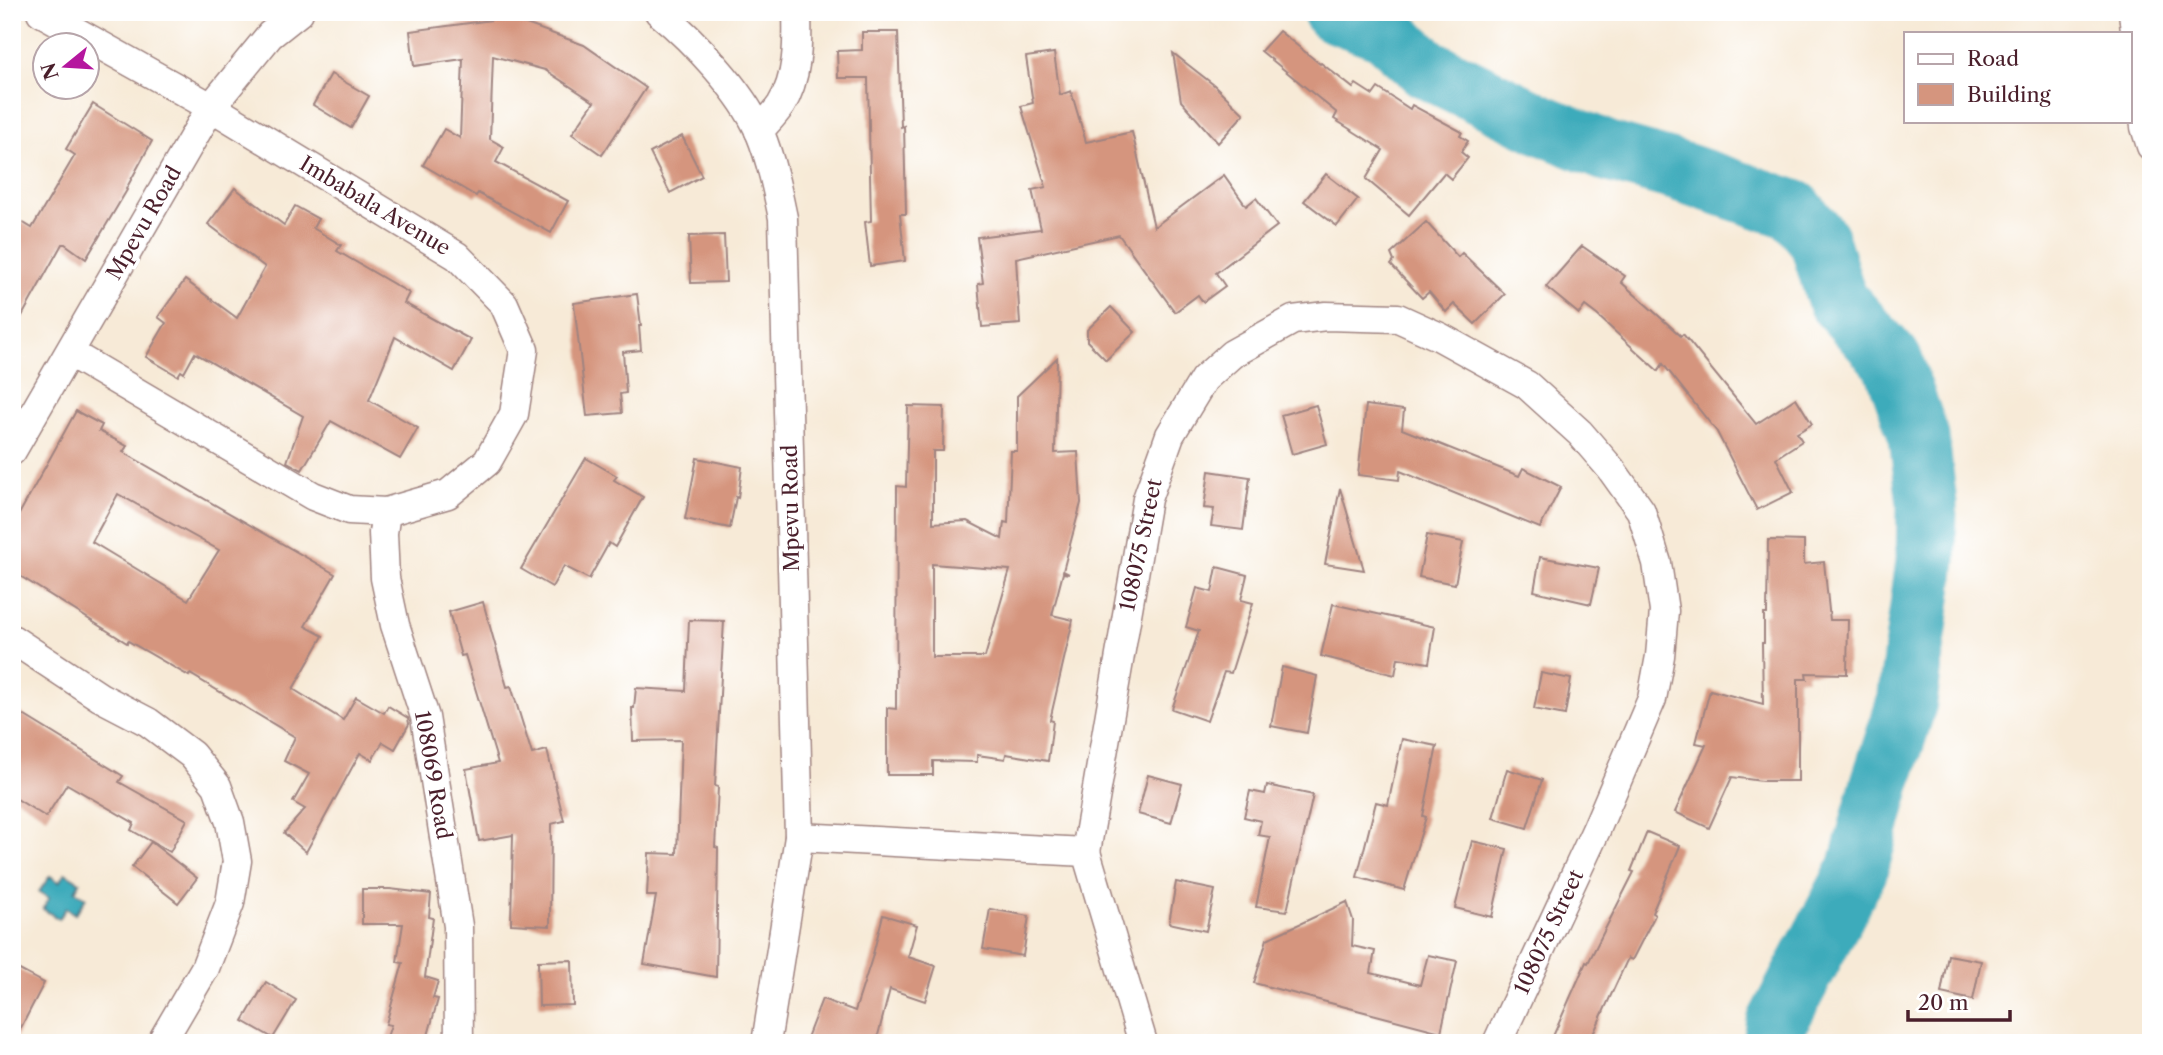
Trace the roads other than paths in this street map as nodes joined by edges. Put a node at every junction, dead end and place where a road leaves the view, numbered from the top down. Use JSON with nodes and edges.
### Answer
{"nodes":[{"id":1,"x":41,"y":12,"type":"edge"},
{"id":2,"x":299,"y":12,"type":"edge"},
{"id":3,"x":659,"y":12,"type":"edge"},
{"id":4,"x":797,"y":12,"type":"edge"},
{"id":5,"x":2133,"y":12,"type":"edge"},
{"id":6,"x":211,"y":107,"type":"junction"},
{"id":7,"x":760,"y":131,"type":"junction"},
{"id":8,"x":2151,"y":146,"type":"edge"},
{"id":9,"x":70,"y":353,"type":"junction"},
{"id":10,"x":12,"y":451,"type":"edge"},
{"id":11,"x":386,"y":512,"type":"junction"},
{"id":12,"x":12,"y":639,"type":"edge"},
{"id":13,"x":799,"y":837,"type":"junction"},
{"id":14,"x":1086,"y":852,"type":"junction"},
{"id":15,"x":161,"y":1043,"type":"edge"},
{"id":16,"x":459,"y":1043,"type":"edge"},
{"id":17,"x":766,"y":1043,"type":"edge"},
{"id":18,"x":1143,"y":1043,"type":"edge"},
{"id":19,"x":1497,"y":1043,"type":"edge"}],
"edges":[{"from":1,"to":6,"type":"street","name":"Imbabala Avenue"},
{"from":2,"to":6,"type":"street","name":"Mpevu Road"},
{"from":3,"to":7,"type":"street","name":"Mpevu Road"},
{"from":4,"to":7,"type":"street"},
{"from":5,"to":8,"type":"street"},
{"from":6,"to":9,"type":"street","name":"Mpevu Road"},
{"from":6,"to":11,"type":"street","name":"Imbabala Avenue"},
{"from":7,"to":13,"type":"street","name":"Mpevu Road"},
{"from":9,"to":10,"type":"street","name":"Mpevu Road"},
{"from":9,"to":11,"type":"street","name":"Imbabala Avenue"},
{"from":11,"to":16,"type":"street","name":"108069 Road"},
{"from":12,"to":15,"type":"street"},
{"from":13,"to":14,"type":"street"},
{"from":13,"to":17,"type":"street","name":"Mpevu Road"},
{"from":14,"to":18,"type":"street","name":"108075 Street"},
{"from":14,"to":19,"type":"street","name":"108075 Street"}]}
